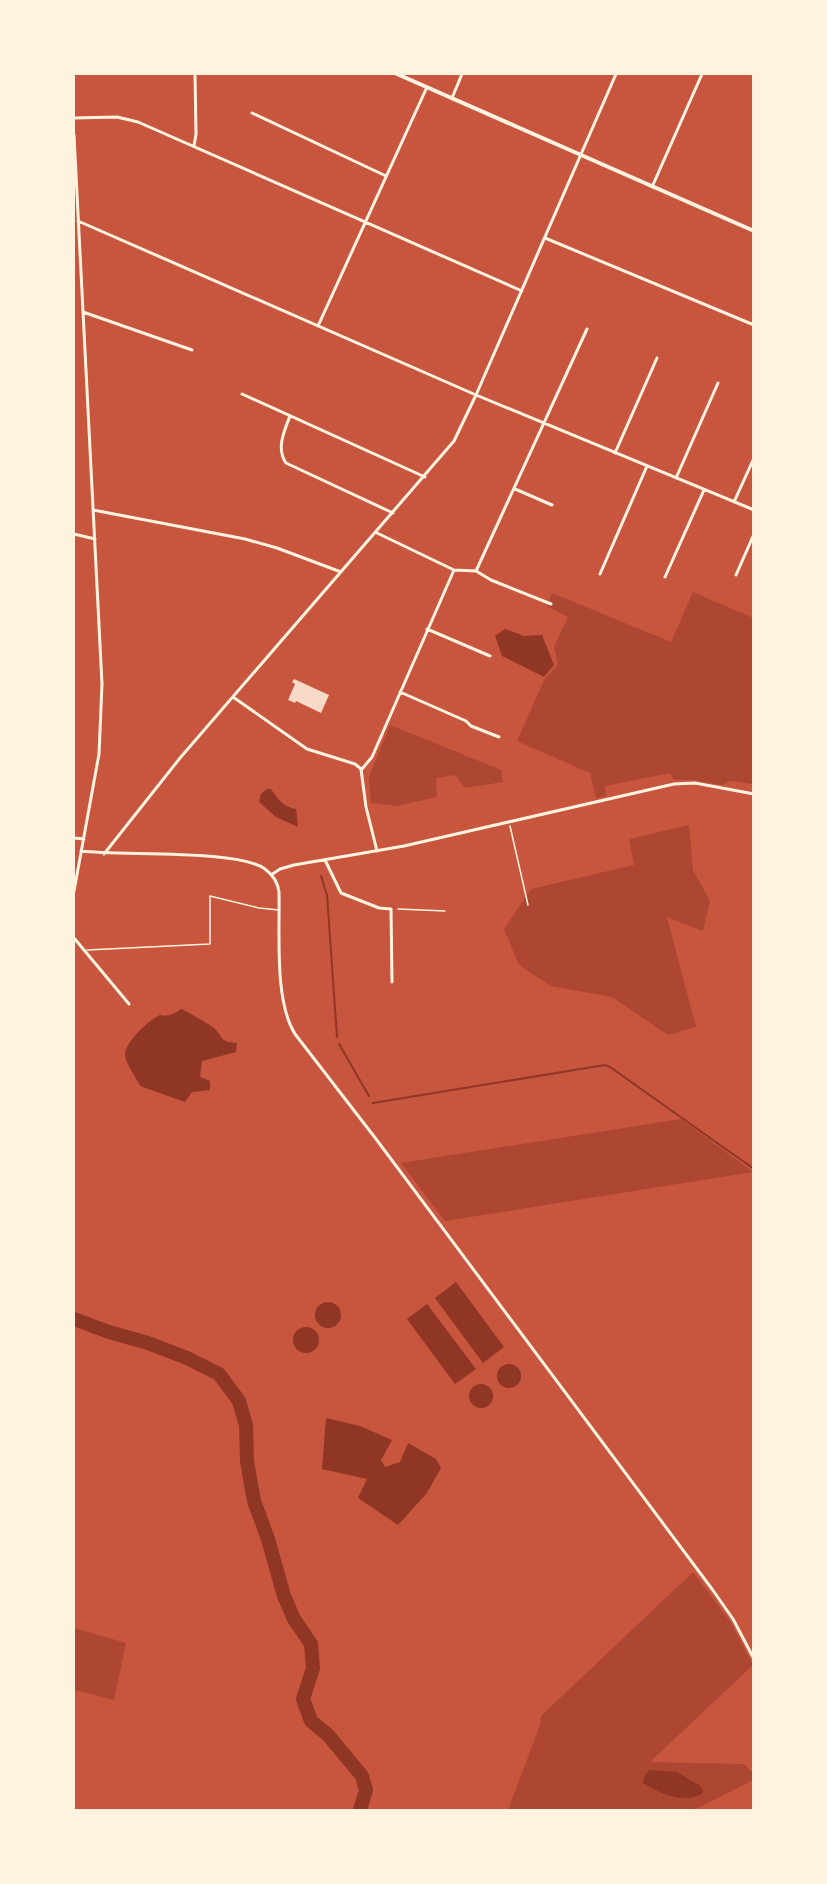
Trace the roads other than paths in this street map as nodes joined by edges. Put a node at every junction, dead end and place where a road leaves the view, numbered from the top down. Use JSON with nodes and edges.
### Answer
{"nodes":[{"id":1,"x":195,"y":74,"type":"edge"},
{"id":2,"x":397,"y":74,"type":"edge"},
{"id":3,"x":462,"y":74,"type":"edge"},
{"id":4,"x":615,"y":74,"type":"edge"},
{"id":5,"x":702,"y":74,"type":"edge"},
{"id":6,"x":427,"y":87,"type":"junction"},
{"id":7,"x":452,"y":98,"type":"junction"},
{"id":8,"x":252,"y":113,"type":"dead end"},
{"id":9,"x":74,"y":118,"type":"edge"},
{"id":10,"x":74,"y":135,"type":"edge"},
{"id":11,"x":194,"y":146,"type":"junction"},
{"id":12,"x":580,"y":155,"type":"junction"},
{"id":13,"x":74,"y":157,"type":"edge"},
{"id":14,"x":386,"y":176,"type":"junction"},
{"id":15,"x":652,"y":187,"type":"junction"},
{"id":16,"x":78,"y":221,"type":"junction"},
{"id":17,"x":365,"y":222,"type":"junction"},
{"id":18,"x":753,"y":231,"type":"edge"},
{"id":19,"x":545,"y":238,"type":"junction"},
{"id":20,"x":522,"y":291,"type":"junction"},
{"id":21,"x":83,"y":312,"type":"junction"},
{"id":22,"x":753,"y":325,"type":"edge"},
{"id":23,"x":318,"y":326,"type":"junction"},
{"id":24,"x":587,"y":329,"type":"dead end"},
{"id":25,"x":192,"y":350,"type":"dead end"},
{"id":26,"x":657,"y":358,"type":"dead end"},
{"id":27,"x":718,"y":383,"type":"dead end"},
{"id":28,"x":242,"y":394,"type":"dead end"},
{"id":29,"x":476,"y":395,"type":"junction"},
{"id":30,"x":290,"y":417,"type":"junction"},
{"id":31,"x":545,"y":424,"type":"junction"},
{"id":32,"x":615,"y":453,"type":"junction"},
{"id":33,"x":753,"y":458,"type":"edge"},
{"id":34,"x":647,"y":466,"type":"junction"},
{"id":35,"x":425,"y":477,"type":"junction"},
{"id":36,"x":676,"y":478,"type":"junction"},
{"id":37,"x":515,"y":489,"type":"junction"},
{"id":38,"x":704,"y":490,"type":"junction"},
{"id":39,"x":734,"y":502,"type":"junction"},
{"id":40,"x":552,"y":506,"type":"dead end"},
{"id":41,"x":93,"y":510,"type":"junction"},
{"id":42,"x":753,"y":510,"type":"edge"},
{"id":43,"x":393,"y":513,"type":"junction"},
{"id":44,"x":377,"y":532,"type":"junction"},
{"id":45,"x":74,"y":534,"type":"edge"},
{"id":46,"x":753,"y":534,"type":"edge"},
{"id":47,"x":95,"y":539,"type":"junction"},
{"id":48,"x":454,"y":570,"type":"junction"},
{"id":49,"x":477,"y":571,"type":"junction"},
{"id":50,"x":342,"y":572,"type":"junction"},
{"id":51,"x":600,"y":574,"type":"dead end"},
{"id":52,"x":736,"y":574,"type":"dead end"},
{"id":53,"x":665,"y":577,"type":"dead end"},
{"id":54,"x":551,"y":604,"type":"dead end"},
{"id":55,"x":427,"y":629,"type":"junction"},
{"id":56,"x":490,"y":656,"type":"dead end"},
{"id":57,"x":400,"y":692,"type":"junction"},
{"id":58,"x":233,"y":697,"type":"junction"},
{"id":59,"x":499,"y":737,"type":"dead end"},
{"id":60,"x":361,"y":769,"type":"junction"},
{"id":61,"x":753,"y":794,"type":"edge"},
{"id":62,"x":74,"y":837,"type":"edge"},
{"id":63,"x":84,"y":839,"type":"junction"},
{"id":64,"x":81,"y":851,"type":"junction"},
{"id":65,"x":377,"y":851,"type":"junction"},
{"id":66,"x":104,"y":854,"type":"junction"},
{"id":67,"x":325,"y":860,"type":"junction"},
{"id":68,"x":75,"y":874,"type":"edge"},
{"id":69,"x":271,"y":875,"type":"junction"},
{"id":70,"x":74,"y":891,"type":"edge"},
{"id":71,"x":280,"y":910,"type":"junction"},
{"id":72,"x":74,"y":938,"type":"edge"},
{"id":73,"x":84,"y":950,"type":"junction"},
{"id":74,"x":392,"y":982,"type":"dead end"},
{"id":75,"x":129,"y":1004,"type":"dead end"},
{"id":76,"x":753,"y":1659,"type":"edge"}],
"edges":[{"from":1,"to":11,"type":"street"},
{"from":2,"to":6,"type":"street"},
{"from":3,"to":7,"type":"street"},
{"from":4,"to":12,"type":"street"},
{"from":5,"to":15,"type":"street"},
{"from":6,"to":7,"type":"street"},
{"from":6,"to":14,"type":"street"},
{"from":7,"to":12,"type":"street"},
{"from":8,"to":14,"type":"street"},
{"from":9,"to":11,"type":"street"},
{"from":10,"to":13,"type":"street"},
{"from":11,"to":17,"type":"street"},
{"from":12,"to":15,"type":"street"},
{"from":12,"to":19,"type":"street"},
{"from":13,"to":16,"type":"street"},
{"from":14,"to":17,"type":"street"},
{"from":15,"to":18,"type":"street"},
{"from":16,"to":21,"type":"street"},
{"from":16,"to":23,"type":"street"},
{"from":17,"to":20,"type":"street"},
{"from":17,"to":23,"type":"street"},
{"from":19,"to":20,"type":"street"},
{"from":19,"to":22,"type":"street"},
{"from":20,"to":29,"type":"street"},
{"from":21,"to":25,"type":"street"},
{"from":21,"to":41,"type":"street"},
{"from":23,"to":29,"type":"street"},
{"from":24,"to":31,"type":"street"},
{"from":26,"to":32,"type":"street"},
{"from":27,"to":36,"type":"street"},
{"from":28,"to":30,"type":"street"},
{"from":29,"to":31,"type":"street"},
{"from":29,"to":35,"type":"street"},
{"from":30,"to":35,"type":"street"},
{"from":30,"to":43,"type":"street"},
{"from":31,"to":32,"type":"street"},
{"from":31,"to":37,"type":"street"},
{"from":32,"to":34,"type":"street"},
{"from":33,"to":39,"type":"street"},
{"from":34,"to":36,"type":"street"},
{"from":34,"to":51,"type":"street"},
{"from":35,"to":43,"type":"street"},
{"from":36,"to":38,"type":"street"},
{"from":37,"to":40,"type":"street"},
{"from":37,"to":49,"type":"street"},
{"from":38,"to":39,"type":"street"},
{"from":38,"to":53,"type":"street"},
{"from":39,"to":42,"type":"street"},
{"from":41,"to":47,"type":"street"},
{"from":41,"to":50,"type":"street"},
{"from":43,"to":44,"type":"street"},
{"from":44,"to":48,"type":"street"},
{"from":44,"to":50,"type":"street"},
{"from":45,"to":47,"type":"street"},
{"from":46,"to":52,"type":"street"},
{"from":47,"to":63,"type":"street"},
{"from":48,"to":49,"type":"street"},
{"from":48,"to":55,"type":"street"},
{"from":49,"to":54,"type":"street"},
{"from":50,"to":58,"type":"street"},
{"from":55,"to":56,"type":"street"},
{"from":55,"to":57,"type":"street"},
{"from":57,"to":59,"type":"street"},
{"from":57,"to":60,"type":"street"},
{"from":58,"to":60,"type":"street"},
{"from":58,"to":66,"type":"street"},
{"from":60,"to":65,"type":"street"},
{"from":61,"to":65,"type":"street"},
{"from":62,"to":63,"type":"street"},
{"from":63,"to":64,"type":"street"},
{"from":64,"to":66,"type":"street"},
{"from":64,"to":68,"type":"street"},
{"from":65,"to":67,"type":"street"},
{"from":66,"to":69,"type":"street"},
{"from":67,"to":69,"type":"street"},
{"from":67,"to":74,"type":"street"},
{"from":68,"to":70,"type":"street"},
{"from":69,"to":71,"type":"street"},
{"from":71,"to":73,"type":"lane"},
{"from":71,"to":76,"type":"street"},
{"from":72,"to":73,"type":"street"},
{"from":73,"to":75,"type":"street"}]}
